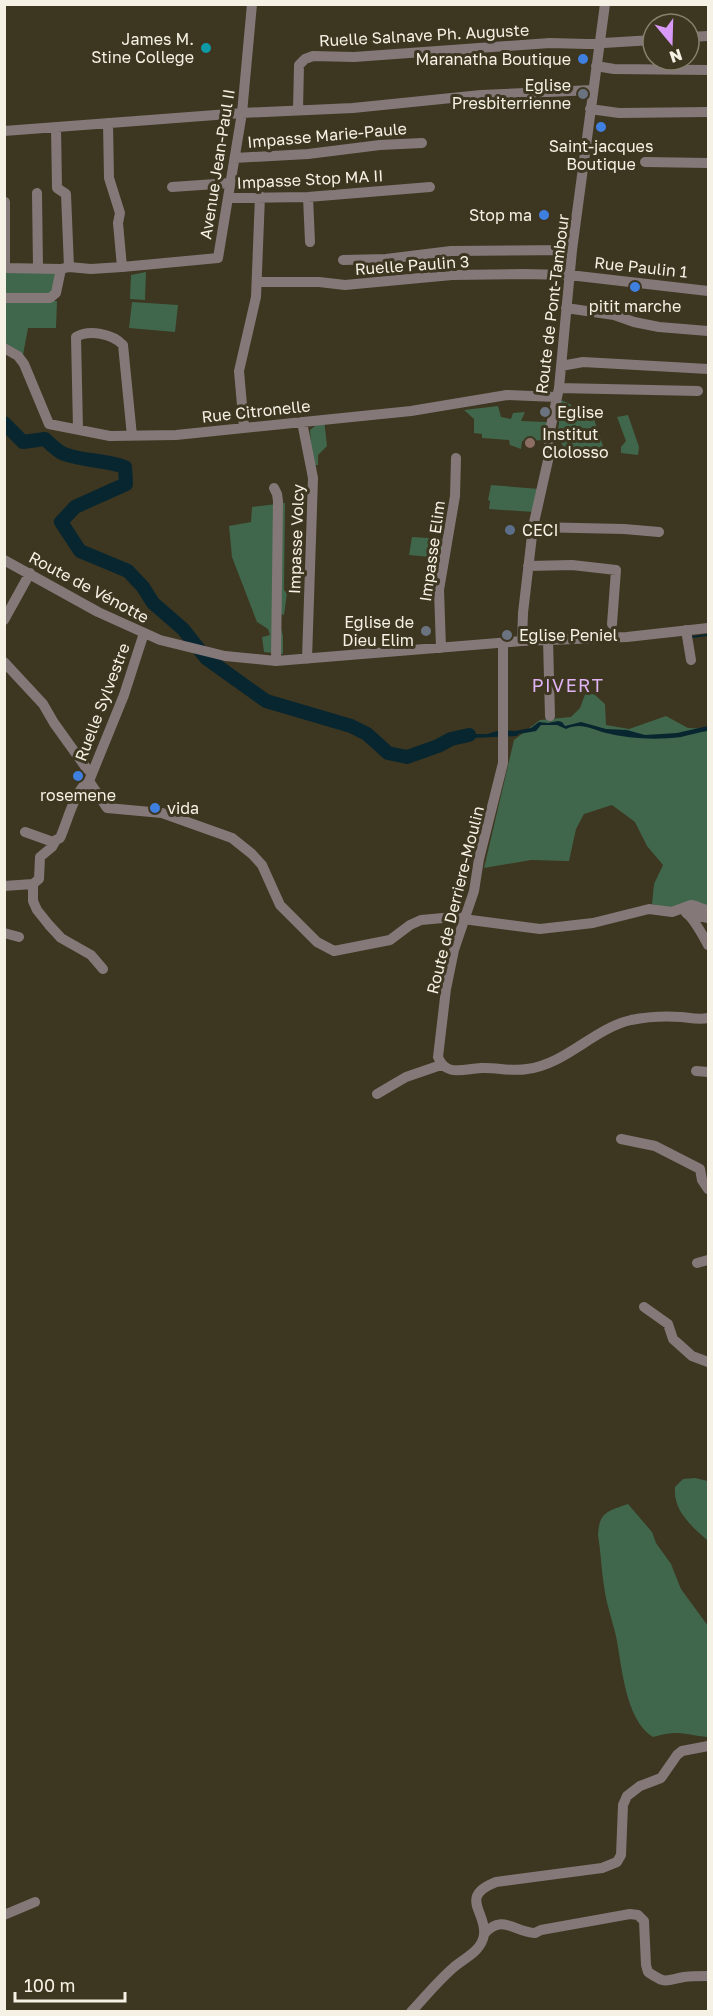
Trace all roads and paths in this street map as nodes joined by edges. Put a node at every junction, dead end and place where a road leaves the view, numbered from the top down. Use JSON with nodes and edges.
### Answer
{"nodes":[{"id":1,"x":252,"y":4,"type":"edge"},
{"id":2,"x":605,"y":4,"type":"edge"},
{"id":3,"x":641,"y":41,"type":"edge"},
{"id":4,"x":600,"y":44,"type":"junction"},
{"id":5,"x":596,"y":66,"type":"junction"},
{"id":6,"x":708,"y":70,"type":"edge"},
{"id":7,"x":592,"y":90,"type":"junction"},
{"id":8,"x":590,"y":109,"type":"junction"},
{"id":9,"x":298,"y":110,"type":"junction"},
{"id":10,"x":708,"y":112,"type":"edge"},
{"id":11,"x":242,"y":113,"type":"junction"},
{"id":12,"x":108,"y":123,"type":"junction"},
{"id":13,"x":56,"y":127,"type":"junction"},
{"id":14,"x":4,"y":131,"type":"edge"},
{"id":15,"x":422,"y":143,"type":"dead end"},
{"id":16,"x":235,"y":158,"type":"junction"},
{"id":17,"x":645,"y":162,"type":"dead end"},
{"id":18,"x":708,"y":163,"type":"edge"},
{"id":19,"x":230,"y":183,"type":"junction"},
{"id":20,"x":172,"y":187,"type":"dead end"},
{"id":21,"x":430,"y":187,"type":"dead end"},
{"id":22,"x":38,"y":193,"type":"dead end"},
{"id":23,"x":260,"y":196,"type":"junction"},
{"id":24,"x":308,"y":197,"type":"junction"},
{"id":25,"x":228,"y":198,"type":"junction"},
{"id":26,"x":5,"y":202,"type":"edge"},
{"id":27,"x":310,"y":242,"type":"dead end"},
{"id":28,"x":572,"y":250,"type":"junction"},
{"id":29,"x":343,"y":260,"type":"dead end"},
{"id":30,"x":122,"y":267,"type":"junction"},
{"id":31,"x":5,"y":268,"type":"edge"},
{"id":32,"x":38,"y":268,"type":"junction"},
{"id":33,"x":65,"y":268,"type":"junction"},
{"id":34,"x":569,"y":275,"type":"junction"},
{"id":35,"x":256,"y":282,"type":"junction"},
{"id":36,"x":708,"y":291,"type":"edge"},
{"id":37,"x":4,"y":298,"type":"edge"},
{"id":38,"x":566,"y":308,"type":"junction"},
{"id":39,"x":708,"y":332,"type":"edge"},
{"id":40,"x":4,"y":348,"type":"edge"},
{"id":41,"x":561,"y":366,"type":"junction"},
{"id":42,"x":708,"y":369,"type":"edge"},
{"id":43,"x":698,"y":391,"type":"dead end"},
{"id":44,"x":557,"y":393,"type":"junction"},
{"id":45,"x":302,"y":422,"type":"junction"},
{"id":46,"x":244,"y":428,"type":"junction"},
{"id":47,"x":78,"y":429,"type":"junction"},
{"id":48,"x":132,"y":436,"type":"junction"},
{"id":49,"x":456,"y":458,"type":"dead end"},
{"id":50,"x":274,"y":488,"type":"dead end"},
{"id":51,"x":533,"y":527,"type":"junction"},
{"id":52,"x":659,"y":532,"type":"dead end"},
{"id":53,"x":4,"y":560,"type":"edge"},
{"id":54,"x":528,"y":566,"type":"junction"},
{"id":55,"x":30,"y":573,"type":"junction"},
{"id":56,"x":4,"y":620,"type":"edge"},
{"id":57,"x":612,"y":624,"type":"dead end"},
{"id":58,"x":708,"y":628,"type":"edge"},
{"id":59,"x":686,"y":630,"type":"junction"},
{"id":60,"x":144,"y":633,"type":"junction"},
{"id":61,"x":548,"y":640,"type":"junction"},
{"id":62,"x":522,"y":641,"type":"junction"},
{"id":63,"x":503,"y":643,"type":"junction"},
{"id":64,"x":441,"y":648,"type":"junction"},
{"id":65,"x":307,"y":658,"type":"junction"},
{"id":66,"x":691,"y":660,"type":"dead end"},
{"id":67,"x":276,"y":661,"type":"junction"},
{"id":68,"x":4,"y":662,"type":"edge"},
{"id":69,"x":550,"y":716,"type":"dead end"},
{"id":70,"x":90,"y":776,"type":"junction"},
{"id":71,"x":25,"y":832,"type":"dead end"},
{"id":72,"x":53,"y":842,"type":"junction"},
{"id":73,"x":33,"y":884,"type":"junction"},
{"id":74,"x":4,"y":886,"type":"edge"},
{"id":75,"x":708,"y":910,"type":"edge"},
{"id":76,"x":672,"y":912,"type":"junction"},
{"id":77,"x":686,"y":913,"type":"junction"},
{"id":78,"x":463,"y":918,"type":"junction"},
{"id":79,"x":708,"y":918,"type":"edge"},
{"id":80,"x":4,"y":933,"type":"edge"},
{"id":81,"x":19,"y":937,"type":"dead end"},
{"id":82,"x":708,"y":945,"type":"edge"},
{"id":83,"x":103,"y":969,"type":"dead end"},
{"id":84,"x":708,"y":1018,"type":"edge"},
{"id":85,"x":441,"y":1065,"type":"junction"},
{"id":86,"x":696,"y":1071,"type":"dead end"},
{"id":87,"x":708,"y":1072,"type":"edge"},
{"id":88,"x":377,"y":1094,"type":"dead end"},
{"id":89,"x":621,"y":1139,"type":"dead end"},
{"id":90,"x":704,"y":1166,"type":"edge"},
{"id":91,"x":708,"y":1189,"type":"edge"},
{"id":92,"x":708,"y":1260,"type":"edge"},
{"id":93,"x":697,"y":1263,"type":"dead end"},
{"id":94,"x":644,"y":1307,"type":"dead end"},
{"id":95,"x":708,"y":1362,"type":"edge"},
{"id":96,"x":708,"y":1746,"type":"edge"},
{"id":97,"x":35,"y":1902,"type":"dead end"},
{"id":98,"x":4,"y":1915,"type":"edge"},
{"id":99,"x":484,"y":1934,"type":"junction"},
{"id":100,"x":708,"y":1976,"type":"edge"},
{"id":101,"x":411,"y":2012,"type":"edge"}],
"edges":[{"from":1,"to":11,"type":"street","name":"Avenue Jean-Paul II"},
{"from":2,"to":4,"type":"street","name":"Route de Pont-Tambour"},
{"from":3,"to":4,"type":"street"},
{"from":4,"to":5,"type":"street","name":"Route de Pont-Tambour"},
{"from":4,"to":9,"type":"street","name":"Ruelle Salnave Ph. Auguste"},
{"from":5,"to":6,"type":"street"},
{"from":5,"to":7,"type":"street","name":"Route de Pont-Tambour"},
{"from":7,"to":8,"type":"street","name":"Route de Pont-Tambour"},
{"from":7,"to":9,"type":"street"},
{"from":8,"to":10,"type":"street"},
{"from":8,"to":28,"type":"street","name":"Route de Pont-Tambour"},
{"from":9,"to":11,"type":"street"},
{"from":11,"to":12,"type":"street"},
{"from":11,"to":16,"type":"street","name":"Avenue Jean-Paul II"},
{"from":12,"to":13,"type":"street"},
{"from":12,"to":30,"type":"street"},
{"from":13,"to":14,"type":"street"},
{"from":13,"to":33,"type":"street"},
{"from":15,"to":16,"type":"street","name":"Impasse Marie-Paule"},
{"from":16,"to":19,"type":"street","name":"Avenue Jean-Paul II"},
{"from":17,"to":18,"type":"street"},
{"from":19,"to":20,"type":"street"},
{"from":19,"to":25,"type":"street","name":"Avenue Jean-Paul II"},
{"from":21,"to":24,"type":"street","name":"Impasse Stop MA II"},
{"from":22,"to":32,"type":"street"},
{"from":23,"to":24,"type":"street","name":"Impasse Stop MA II"},
{"from":23,"to":25,"type":"street","name":"Impasse Stop MA II"},
{"from":23,"to":35,"type":"street"},
{"from":24,"to":27,"type":"street"},
{"from":25,"to":30,"type":"street","name":"Avenue Jean-Paul II"},
{"from":26,"to":31,"type":"street"},
{"from":28,"to":29,"type":"street"},
{"from":28,"to":34,"type":"street","name":"Route de Pont-Tambour"},
{"from":30,"to":33,"type":"street","name":"Avenue Jean-Paul II"},
{"from":31,"to":32,"type":"street","name":"Avenue Jean-Paul II"},
{"from":32,"to":33,"type":"street","name":"Avenue Jean-Paul II"},
{"from":33,"to":37,"type":"street"},
{"from":34,"to":35,"type":"street","name":"Ruelle Paulin 3"},
{"from":34,"to":36,"type":"street","name":"Rue Paulin 1"},
{"from":34,"to":38,"type":"street","name":"Route de Pont-Tambour"},
{"from":35,"to":46,"type":"street"},
{"from":38,"to":39,"type":"street"},
{"from":38,"to":41,"type":"street","name":"Route de Pont-Tambour"},
{"from":40,"to":47,"type":"street","name":"Rue Citronelle"},
{"from":41,"to":42,"type":"street"},
{"from":41,"to":44,"type":"street","name":"Route de Pont-Tambour"},
{"from":43,"to":44,"type":"street","name":"Rue Citronelle"},
{"from":44,"to":45,"type":"street","name":"Rue Citronelle"},
{"from":44,"to":51,"type":"street","name":"Route de Pont-Tambour"},
{"from":45,"to":46,"type":"street","name":"Rue Citronelle"},
{"from":45,"to":65,"type":"street","name":"Impasse Volcy"},
{"from":46,"to":48,"type":"street","name":"Rue Citronelle"},
{"from":47,"to":48,"type":"street","name":"Rue Citronelle"},
{"from":47,"to":48,"type":"street"},
{"from":49,"to":64,"type":"street","name":"Impasse Elim"},
{"from":50,"to":67,"type":"street"},
{"from":51,"to":52,"type":"street"},
{"from":51,"to":54,"type":"street","name":"Route de Pont-Tambour"},
{"from":53,"to":55,"type":"street","name":"Route de Vénotte"},
{"from":54,"to":57,"type":"street"},
{"from":54,"to":62,"type":"street","name":"Route de Pont-Tambour"},
{"from":55,"to":56,"type":"street"},
{"from":55,"to":60,"type":"street","name":"Route de Vénotte"},
{"from":58,"to":59,"type":"street","name":"Route de Vénotte"},
{"from":59,"to":61,"type":"street","name":"Route de Vénotte"},
{"from":59,"to":66,"type":"street"},
{"from":60,"to":67,"type":"street","name":"Route de Vénotte"},
{"from":60,"to":70,"type":"street","name":"Ruelle Sylvestre"},
{"from":61,"to":62,"type":"street","name":"Route de Vénotte"},
{"from":61,"to":69,"type":"street"},
{"from":62,"to":63,"type":"street","name":"Route de Vénotte"},
{"from":63,"to":64,"type":"street","name":"Route de Vénotte"},
{"from":63,"to":78,"type":"street","name":"Route de Derriere-Moulin"},
{"from":64,"to":65,"type":"street","name":"Route de Vénotte"},
{"from":65,"to":67,"type":"street","name":"Route de Vénotte"},
{"from":68,"to":70,"type":"street"},
{"from":70,"to":72,"type":"street","name":"Ruelle Sylvestre"},
{"from":70,"to":78,"type":"street"},
{"from":71,"to":72,"type":"street"},
{"from":72,"to":73,"type":"street","name":"Ruelle Sylvestre"},
{"from":73,"to":74,"type":"street"},
{"from":73,"to":83,"type":"street"},
{"from":75,"to":76,"type":"street"},
{"from":76,"to":77,"type":"street"},
{"from":76,"to":78,"type":"street"},
{"from":77,"to":79,"type":"street"},
{"from":77,"to":82,"type":"street"},
{"from":78,"to":85,"type":"street","name":"Route de Derriere-Moulin"},
{"from":80,"to":81,"type":"street"},
{"from":84,"to":85,"type":"street"},
{"from":85,"to":88,"type":"street"},
{"from":86,"to":87,"type":"street"},
{"from":89,"to":90,"type":"street"},
{"from":90,"to":91,"type":"street"},
{"from":92,"to":93,"type":"street"},
{"from":94,"to":95,"type":"street"},
{"from":96,"to":99,"type":"street"},
{"from":97,"to":98,"type":"street"},
{"from":99,"to":100,"type":"street"},
{"from":99,"to":101,"type":"street"}]}
